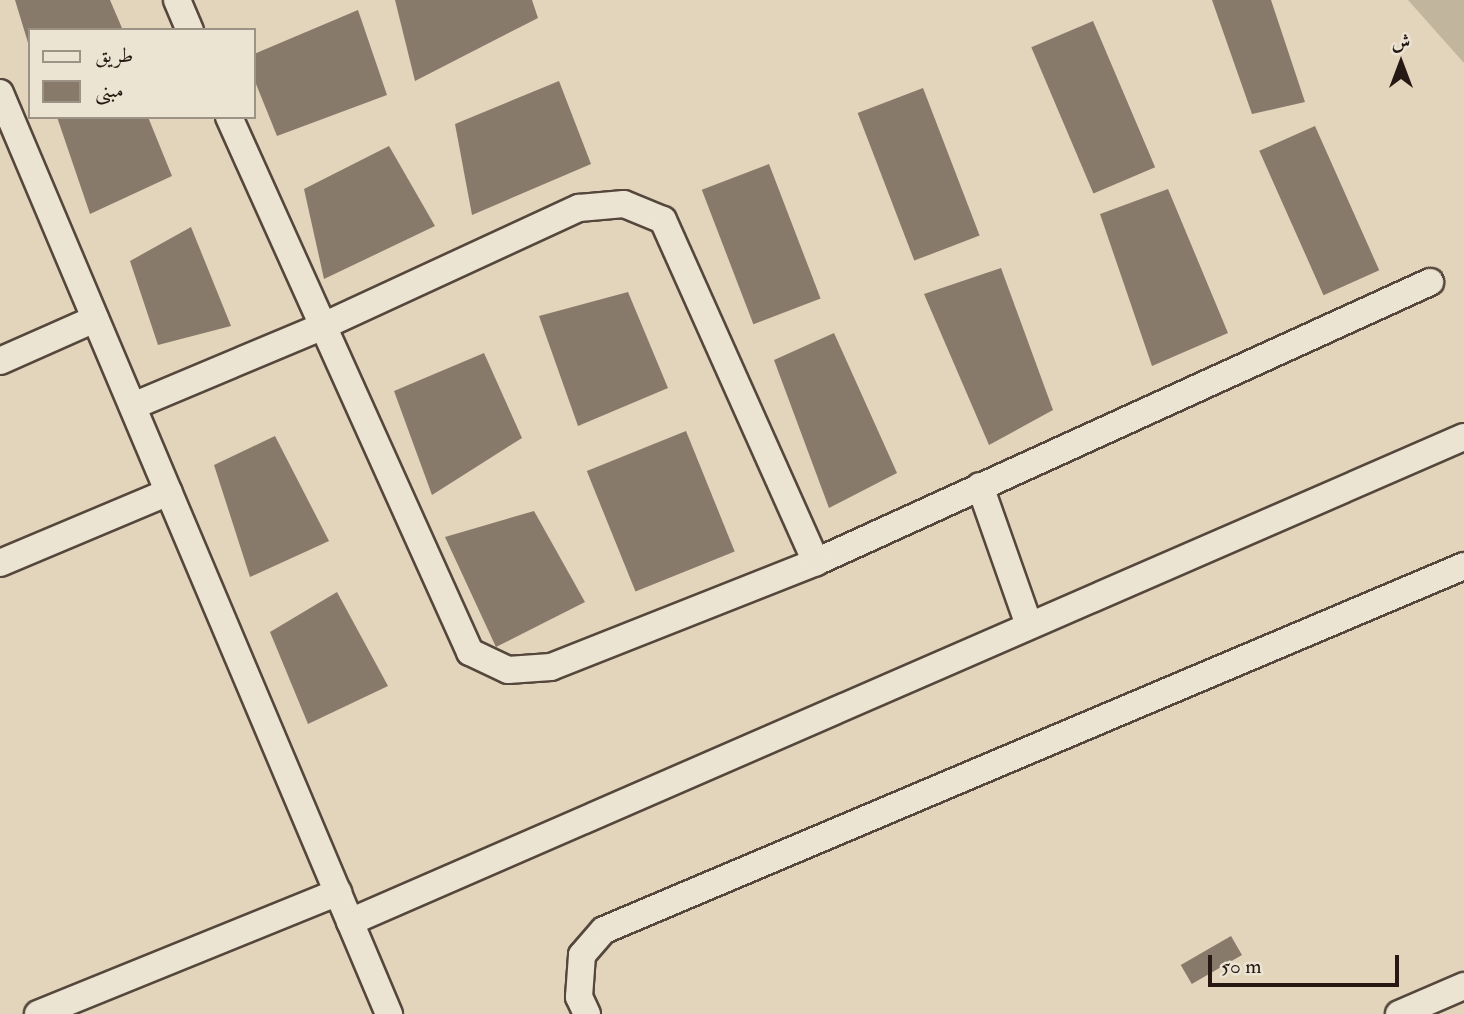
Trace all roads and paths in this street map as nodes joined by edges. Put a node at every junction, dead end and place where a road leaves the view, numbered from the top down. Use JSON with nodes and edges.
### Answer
{"nodes":[{"id":1,"x":177,"y":0,"type":"edge"},
{"id":2,"x":189,"y":28,"type":"edge"},
{"id":3,"x":0,"y":93,"type":"edge"},
{"id":4,"x":230,"y":119,"type":"edge"},
{"id":5,"x":1430,"y":282,"type":"dead end"},
{"id":6,"x":95,"y":319,"type":"junction"},
{"id":7,"x":321,"y":327,"type":"junction"},
{"id":8,"x":0,"y":361,"type":"edge"},
{"id":9,"x":133,"y":406,"type":"junction"},
{"id":10,"x":1464,"y":437,"type":"edge"},
{"id":11,"x":980,"y":486,"type":"junction"},
{"id":12,"x":169,"y":492,"type":"junction"},
{"id":13,"x":816,"y":562,"type":"junction"},
{"id":14,"x":0,"y":564,"type":"edge"},
{"id":15,"x":1464,"y":566,"type":"edge"},
{"id":16,"x":1029,"y":625,"type":"junction"},
{"id":17,"x":338,"y":892,"type":"junction"},
{"id":18,"x":350,"y":922,"type":"junction"},
{"id":19,"x":1464,"y":986,"type":"edge"},
{"id":20,"x":38,"y":1014,"type":"edge"},
{"id":21,"x":389,"y":1014,"type":"edge"},
{"id":22,"x":587,"y":1014,"type":"edge"},
{"id":23,"x":1399,"y":1014,"type":"edge"}],
"edges":[{"from":1,"to":2,"type":"street"},
{"from":3,"to":6,"type":"street"},
{"from":4,"to":7,"type":"street"},
{"from":5,"to":11,"type":"street"},
{"from":6,"to":8,"type":"street"},
{"from":6,"to":9,"type":"street"},
{"from":7,"to":9,"type":"street"},
{"from":7,"to":13,"type":"street"},
{"from":7,"to":13,"type":"street"},
{"from":9,"to":12,"type":"street"},
{"from":10,"to":16,"type":"street"},
{"from":11,"to":13,"type":"street"},
{"from":11,"to":16,"type":"street"},
{"from":12,"to":14,"type":"street"},
{"from":12,"to":17,"type":"street"},
{"from":15,"to":22,"type":"street"},
{"from":16,"to":18,"type":"street"},
{"from":17,"to":18,"type":"street"},
{"from":17,"to":20,"type":"street"},
{"from":18,"to":21,"type":"street"},
{"from":19,"to":23,"type":"street"}]}
